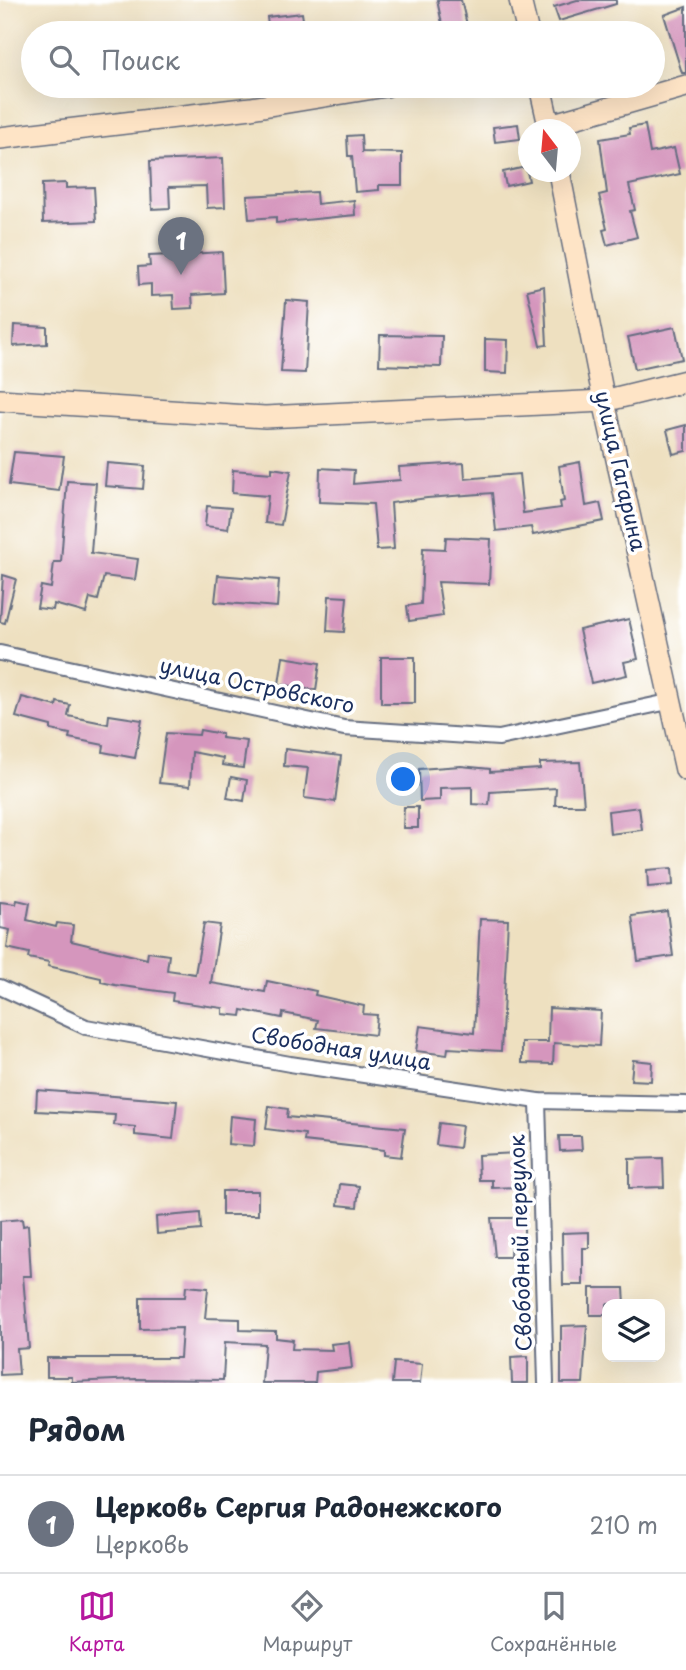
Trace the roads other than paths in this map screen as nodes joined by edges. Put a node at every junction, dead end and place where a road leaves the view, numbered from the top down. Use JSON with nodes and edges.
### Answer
{"nodes":[{"id":1,"x":520,"y":0,"type":"edge"},
{"id":2,"x":525,"y":21,"type":"edge"},
{"id":3,"x":686,"y":86,"type":"edge"},
{"id":4,"x":665,"y":92,"type":"edge"},
{"id":5,"x":312,"y":98,"type":"edge"},
{"id":6,"x":543,"y":98,"type":"edge"},
{"id":7,"x":646,"y":98,"type":"edge"},
{"id":8,"x":548,"y":119,"type":"edge"},
{"id":9,"x":577,"y":119,"type":"edge"},
{"id":10,"x":0,"y":138,"type":"edge"},
{"id":11,"x":561,"y":182,"type":"edge"},
{"id":12,"x":686,"y":381,"type":"edge"},
{"id":13,"x":0,"y":400,"type":"edge"},
{"id":14,"x":604,"y":401,"type":"junction"},
{"id":15,"x":0,"y":653,"type":"edge"},
{"id":16,"x":673,"y":701,"type":"junction"},
{"id":17,"x":686,"y":770,"type":"edge"},
{"id":18,"x":0,"y":987,"type":"edge"},
{"id":19,"x":538,"y":1101,"type":"junction"},
{"id":20,"x":686,"y":1104,"type":"edge"},
{"id":21,"x":546,"y":1383,"type":"edge"}],
"edges":[{"from":1,"to":2,"type":"street"},
{"from":3,"to":4,"type":"street"},
{"from":5,"to":10,"type":"street"},
{"from":6,"to":8,"type":"street"},
{"from":7,"to":9,"type":"street"},
{"from":11,"to":14,"type":"street","name":"улица Гагарина"},
{"from":12,"to":14,"type":"street"},
{"from":13,"to":14,"type":"street"},
{"from":14,"to":16,"type":"street","name":"улица Гагарина"},
{"from":15,"to":16,"type":"street","name":"улица Островского"},
{"from":16,"to":17,"type":"street","name":"улица Гагарина"},
{"from":18,"to":19,"type":"street","name":"Свободная улица"},
{"from":19,"to":20,"type":"street","name":"Свободная улица"},
{"from":19,"to":21,"type":"street","name":"Свободный переулок"}]}
